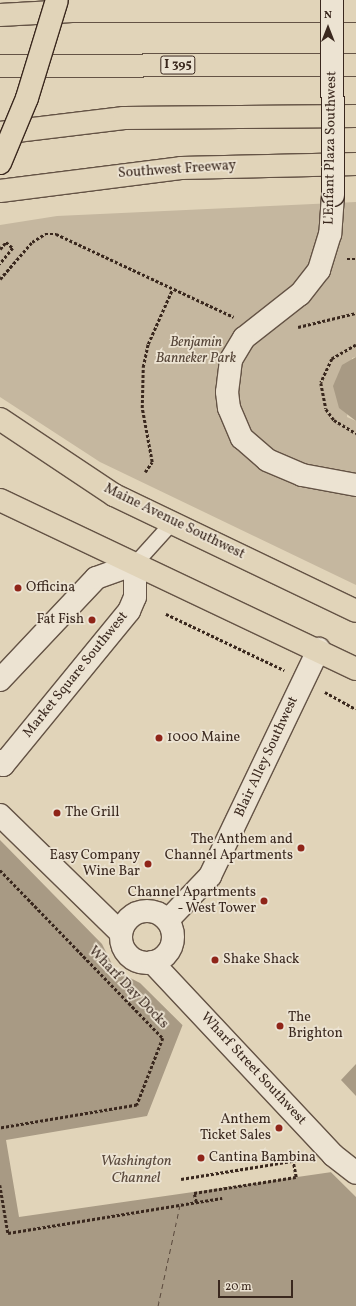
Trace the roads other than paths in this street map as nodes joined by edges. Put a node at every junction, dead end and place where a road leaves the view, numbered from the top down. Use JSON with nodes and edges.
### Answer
{"nodes":[{"id":1,"x":57,"y":0,"type":"edge"},
{"id":2,"x":332,"y":0,"type":"edge"},
{"id":3,"x":356,"y":2,"type":"edge"},
{"id":4,"x":356,"y":10,"type":"edge"},
{"id":5,"x":0,"y":15,"type":"edge"},
{"id":6,"x":356,"y":65,"type":"edge"},
{"id":7,"x":0,"y":66,"type":"edge"},
{"id":8,"x":356,"y":116,"type":"edge"},
{"id":9,"x":0,"y":133,"type":"edge"},
{"id":10,"x":0,"y":163,"type":"edge"},
{"id":11,"x":356,"y":164,"type":"edge"},
{"id":12,"x":293,"y":165,"type":"junction"},
{"id":13,"x":356,"y":171,"type":"edge"},
{"id":14,"x":0,"y":191,"type":"edge"},
{"id":15,"x":0,"y":419,"type":"edge"},
{"id":16,"x":356,"y":485,"type":"edge"},
{"id":17,"x":0,"y":488,"type":"edge"},
{"id":18,"x":0,"y":500,"type":"edge"},
{"id":19,"x":172,"y":523,"type":"junction"},
{"id":20,"x":50,"y":524,"type":"junction"},
{"id":21,"x":135,"y":564,"type":"junction"},
{"id":22,"x":356,"y":611,"type":"edge"},
{"id":23,"x":318,"y":649,"type":"junction"},
{"id":24,"x":356,"y":669,"type":"edge"},
{"id":25,"x":0,"y":680,"type":"edge"},
{"id":26,"x":0,"y":762,"type":"edge"},
{"id":27,"x":0,"y":815,"type":"edge"},
{"id":28,"x":168,"y":920,"type":"junction"},
{"id":29,"x":121,"y":933,"type":"junction"},
{"id":30,"x":152,"y":962,"type":"junction"},
{"id":31,"x":356,"y":1173,"type":"edge"}],
"edges":[{"from":1,"to":10,"type":"main road","bridge":true},
{"from":2,"to":3,"type":"main road"},
{"from":2,"to":16,"type":"street","name":"L'Enfant Plaza Southwest","bridge":true},
{"from":4,"to":5,"type":"main road"},
{"from":6,"to":7,"type":"main road","number":"I 395"},
{"from":8,"to":9,"type":"main road"},
{"from":11,"to":12,"type":"main road","name":"Southwest Freeway"},
{"from":12,"to":13,"type":"main road"},
{"from":12,"to":14,"type":"main road","name":"Southwest Freeway"},
{"from":15,"to":19,"type":"main road","name":"Maine Avenue Southwest"},
{"from":17,"to":20,"type":"street"},
{"from":18,"to":20,"type":"main road"},
{"from":19,"to":21,"type":"lane"},
{"from":19,"to":22,"type":"main road","name":"Maine Avenue Southwest"},
{"from":20,"to":21,"type":"main road"},
{"from":21,"to":23,"type":"main road"},
{"from":21,"to":25,"type":"street"},
{"from":21,"to":26,"type":"street","name":"Market Square Southwest"},
{"from":23,"to":24,"type":"main road"},
{"from":23,"to":28,"type":"street","name":"Blair Alley Southwest"},
{"from":27,"to":29,"type":"street"},
{"from":28,"to":29,"type":"street"},
{"from":28,"to":30,"type":"street"},
{"from":29,"to":30,"type":"street"},
{"from":30,"to":31,"type":"street","name":"Wharf Street Southwest"}]}
